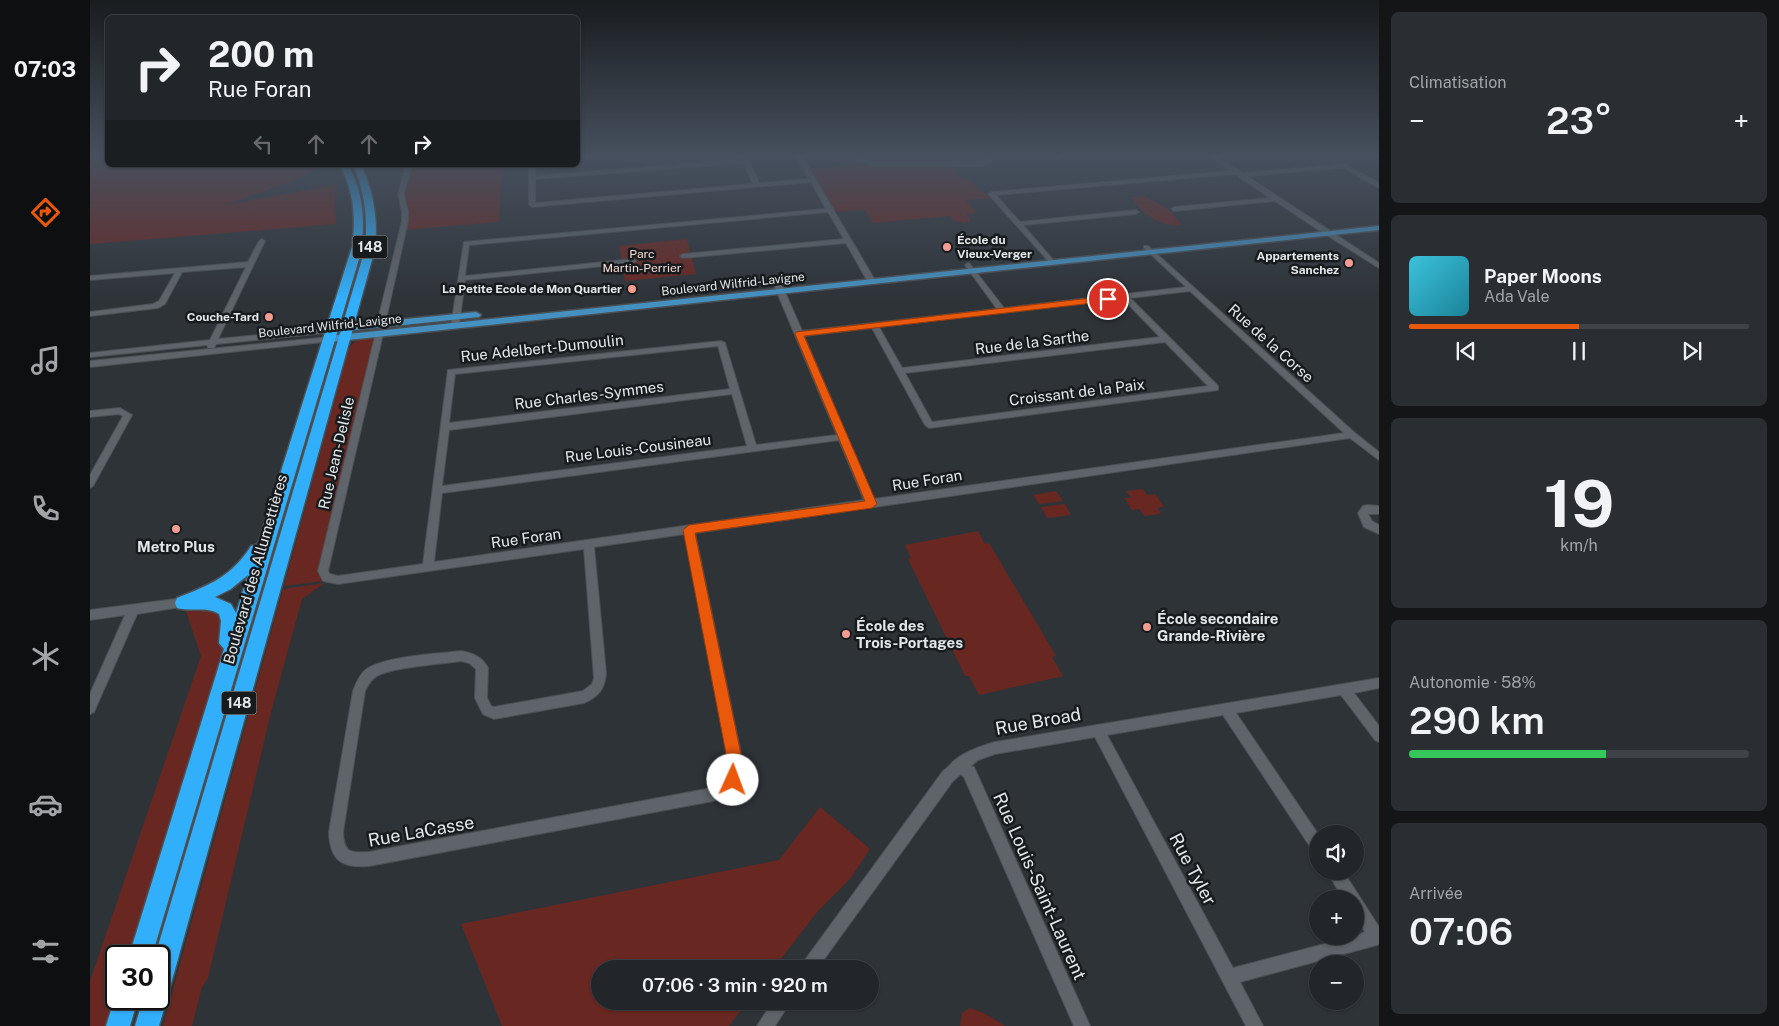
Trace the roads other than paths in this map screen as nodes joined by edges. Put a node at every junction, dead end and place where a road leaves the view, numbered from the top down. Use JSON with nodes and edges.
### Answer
{"nodes":[{"id":1,"x":359,"y":204,"type":"edge"},
{"id":2,"x":370,"y":204,"type":"edge"},
{"id":3,"x":403,"y":204,"type":"edge"},
{"id":4,"x":532,"y":204,"type":"edge"},
{"id":5,"x":545,"y":204,"type":"edge"},
{"id":6,"x":828,"y":204,"type":"edge"},
{"id":7,"x":1000,"y":204,"type":"edge"},
{"id":8,"x":1221,"y":204,"type":"edge"},
{"id":9,"x":1283,"y":204,"type":"edge"},
{"id":10,"x":1174,"y":208,"type":"dead end"},
{"id":11,"x":832,"y":210,"type":"junction"},
{"id":12,"x":1136,"y":212,"type":"dead end"},
{"id":13,"x":1379,"y":222,"type":"edge"},
{"id":14,"x":1017,"y":224,"type":"junction"},
{"id":15,"x":1319,"y":228,"type":"junction"},
{"id":16,"x":1379,"y":228,"type":"edge"},
{"id":17,"x":1328,"y":234,"type":"junction"},
{"id":18,"x":848,"y":241,"type":"junction"},
{"id":19,"x":262,"y":242,"type":"dead end"},
{"id":20,"x":1149,"y":250,"type":"junction"},
{"id":21,"x":683,"y":256,"type":"dead end"},
{"id":22,"x":1050,"y":260,"type":"junction"},
{"id":23,"x":633,"y":261,"type":"dead end"},
{"id":24,"x":251,"y":264,"type":"junction"},
{"id":25,"x":1379,"y":266,"type":"edge"},
{"id":26,"x":970,"y":268,"type":"junction"},
{"id":27,"x":180,"y":270,"type":"junction"},
{"id":28,"x":90,"y":278,"type":"edge"},
{"id":29,"x":462,"y":278,"type":"junction"},
{"id":30,"x":870,"y":279,"type":"junction"},
{"id":31,"x":780,"y":288,"type":"junction"},
{"id":32,"x":1192,"y":289,"type":"junction"},
{"id":33,"x":1125,"y":297,"type":"junction"},
{"id":34,"x":1002,"y":311,"type":"junction"},
{"id":35,"x":90,"y":314,"type":"edge"},
{"id":36,"x":455,"y":322,"type":"junction"},
{"id":37,"x":874,"y":325,"type":"junction"},
{"id":38,"x":380,"y":329,"type":"junction"},
{"id":39,"x":338,"y":333,"type":"junction"},
{"id":40,"x":799,"y":334,"type":"junction"},
{"id":41,"x":1167,"y":339,"type":"junction"},
{"id":42,"x":213,"y":342,"type":"junction"},
{"id":43,"x":208,"y":351,"type":"junction"},
{"id":44,"x":90,"y":355,"type":"edge"},
{"id":45,"x":90,"y":364,"type":"edge"},
{"id":46,"x":900,"y":371,"type":"junction"},
{"id":47,"x":735,"y":391,"type":"junction"},
{"id":48,"x":90,"y":414,"type":"edge"},
{"id":49,"x":445,"y":427,"type":"junction"},
{"id":50,"x":1352,"y":435,"type":"junction"},
{"id":51,"x":842,"y":437,"type":"junction"},
{"id":52,"x":752,"y":448,"type":"junction"},
{"id":53,"x":1379,"y":457,"type":"edge"},
{"id":54,"x":90,"y":484,"type":"edge"},
{"id":55,"x":437,"y":490,"type":"junction"},
{"id":56,"x":872,"y":504,"type":"junction"},
{"id":57,"x":1379,"y":510,"type":"edge"},
{"id":58,"x":272,"y":522,"type":"junction"},
{"id":59,"x":689,"y":530,"type":"junction"},
{"id":60,"x":1379,"y":530,"type":"edge"},
{"id":61,"x":589,"y":545,"type":"junction"},
{"id":62,"x":428,"y":567,"type":"junction"},
{"id":63,"x":327,"y":578,"type":"joint"},
{"id":64,"x":183,"y":603,"type":"junction"},
{"id":65,"x":133,"y":609,"type":"junction"},
{"id":66,"x":90,"y":615,"type":"edge"},
{"id":67,"x":1379,"y":683,"type":"edge"},
{"id":68,"x":221,"y":685,"type":"junction"},
{"id":69,"x":1344,"y":689,"type":"junction"},
{"id":70,"x":90,"y":708,"type":"edge"},
{"id":71,"x":1226,"y":709,"type":"junction"},
{"id":72,"x":1098,"y":731,"type":"junction"},
{"id":73,"x":1379,"y":736,"type":"edge"},
{"id":74,"x":959,"y":765,"type":"junction"},
{"id":75,"x":1309,"y":833,"type":"edge"},
{"id":76,"x":1364,"y":916,"type":"edge"},
{"id":77,"x":1378,"y":936,"type":"edge"},
{"id":78,"x":143,"y":945,"type":"edge"},
{"id":79,"x":170,"y":945,"type":"edge"},
{"id":80,"x":814,"y":960,"type":"edge"},
{"id":81,"x":1229,"y":977,"type":"junction"},
{"id":82,"x":123,"y":1010,"type":"edge"},
{"id":83,"x":152,"y":1010,"type":"edge"},
{"id":84,"x":777,"y":1010,"type":"edge"},
{"id":85,"x":118,"y":1026,"type":"edge"},
{"id":86,"x":147,"y":1026,"type":"edge"},
{"id":87,"x":765,"y":1026,"type":"edge"},
{"id":88,"x":1082,"y":1026,"type":"edge"},
{"id":89,"x":1255,"y":1026,"type":"edge"}],
"edges":[{"from":1,"to":39,"type":"highway","name":"Boulevard des Allumettières","number":"148"},
{"from":2,"to":39,"type":"highway","name":"Boulevard des Allumettières","number":"148"},
{"from":3,"to":38,"type":"street","name":"Rue Jean-Delisle"},
{"from":4,"to":5,"type":"street"},
{"from":6,"to":11,"type":"street"},
{"from":7,"to":14,"type":"street"},
{"from":8,"to":10,"type":"street"},
{"from":9,"to":15,"type":"street"},
{"from":11,"to":18,"type":"street"},
{"from":11,"to":29,"type":"street"},
{"from":12,"to":14,"type":"street"},
{"from":13,"to":15,"type":"main road","name":"Boulevard Wilfrid-Lavigne"},
{"from":14,"to":22,"type":"street"},
{"from":15,"to":17,"type":"street"},
{"from":15,"to":20,"type":"main road","name":"Boulevard Wilfrid-Lavigne"},
{"from":16,"to":17,"type":"main road","name":"Boulevard Wilfrid-Lavigne"},
{"from":17,"to":20,"type":"main road","name":"Boulevard Wilfrid-Lavigne"},
{"from":17,"to":25,"type":"street"},
{"from":18,"to":21,"type":"street"},
{"from":18,"to":30,"type":"street"},
{"from":19,"to":24,"type":"street"},
{"from":20,"to":22,"type":"main road","name":"Boulevard Wilfrid-Lavigne"},
{"from":20,"to":32,"type":"street","name":"Rue de la Corse"},
{"from":22,"to":26,"type":"main road","name":"Boulevard Wilfrid-Lavigne"},
{"from":23,"to":29,"type":"street"},
{"from":24,"to":27,"type":"street"},
{"from":24,"to":42,"type":"street"},
{"from":26,"to":30,"type":"main road","name":"Boulevard Wilfrid-Lavigne"},
{"from":26,"to":34,"type":"street"},
{"from":27,"to":28,"type":"street"},
{"from":27,"to":35,"type":"street"},
{"from":29,"to":36,"type":"street"},
{"from":30,"to":31,"type":"main road","name":"Boulevard Wilfrid-Lavigne"},
{"from":31,"to":36,"type":"main road","name":"Boulevard Wilfrid-Lavigne"},
{"from":31,"to":40,"type":"street"},
{"from":32,"to":33,"type":"street"},
{"from":32,"to":50,"type":"street","name":"Rue de la Corse"},
{"from":33,"to":34,"type":"street"},
{"from":33,"to":41,"type":"street","name":"Croissant de la Paix"},
{"from":34,"to":37,"type":"street"},
{"from":36,"to":38,"type":"main road","name":"Boulevard Wilfrid-Lavigne"},
{"from":37,"to":40,"type":"street"},
{"from":37,"to":46,"type":"street","name":"Croissant de la Paix"},
{"from":38,"to":39,"type":"main road","name":"Boulevard Wilfrid-Lavigne"},
{"from":38,"to":63,"type":"street","name":"Rue Jean-Delisle"},
{"from":39,"to":42,"type":"street","name":"Boulevard Wilfrid-Lavigne"},
{"from":39,"to":43,"type":"street","name":"Boulevard Wilfrid-Lavigne"},
{"from":39,"to":58,"type":"highway","name":"Boulevard des Allumettières","number":"148"},
{"from":39,"to":79,"type":"highway","name":"Boulevard des Allumettières","number":"148"},
{"from":40,"to":51,"type":"street"},
{"from":41,"to":46,"type":"street","name":"Rue de la Sarthe"},
{"from":41,"to":46,"type":"street","name":"Croissant de la Paix"},
{"from":42,"to":43,"type":"street"},
{"from":42,"to":44,"type":"street","name":"Boulevard Wilfrid-Lavigne"},
{"from":43,"to":45,"type":"street","name":"Boulevard Wilfrid-Lavigne"},
{"from":47,"to":49,"type":"street","name":"Rue Charles-Symmes"},
{"from":47,"to":49,"type":"street","name":"Rue Adelbert-Dumoulin"},
{"from":47,"to":52,"type":"street","name":"Rue Adelbert-Dumoulin"},
{"from":48,"to":54,"type":"street"},
{"from":49,"to":55,"type":"street","name":"Rue Adelbert-Dumoulin"},
{"from":50,"to":53,"type":"street","name":"Rue de la Corse"},
{"from":50,"to":56,"type":"street","name":"Rue Foran"},
{"from":51,"to":52,"type":"street","name":"Rue Louis-Cousineau"},
{"from":51,"to":56,"type":"street"},
{"from":52,"to":55,"type":"street","name":"Rue Louis-Cousineau"},
{"from":55,"to":62,"type":"street","name":"Rue Adelbert-Dumoulin"},
{"from":56,"to":59,"type":"street","name":"Rue Foran"},
{"from":57,"to":60,"type":"street"},
{"from":58,"to":64,"type":"highway"},
{"from":58,"to":68,"type":"highway","name":"Boulevard des Allumettières","number":"148"},
{"from":59,"to":61,"type":"street","name":"Rue Foran"},
{"from":59,"to":61,"type":"street","name":"Rue LaCasse"},
{"from":61,"to":62,"type":"street","name":"Rue Foran"},
{"from":62,"to":63,"type":"street","name":"Rue Foran"},
{"from":64,"to":65,"type":"street"},
{"from":64,"to":68,"type":"highway"},
{"from":65,"to":66,"type":"street"},
{"from":65,"to":70,"type":"street"},
{"from":67,"to":69,"type":"street","name":"Rue Broad"},
{"from":68,"to":78,"type":"highway","name":"Boulevard des Allumettières","number":"148"},
{"from":69,"to":71,"type":"street","name":"Rue Broad"},
{"from":69,"to":73,"type":"street"},
{"from":71,"to":72,"type":"street","name":"Rue Broad"},
{"from":71,"to":75,"type":"street"},
{"from":72,"to":74,"type":"street","name":"Rue Broad"},
{"from":72,"to":81,"type":"street","name":"Rue Tyler"},
{"from":74,"to":80,"type":"street","name":"Rue Broad"},
{"from":74,"to":88,"type":"street","name":"Rue Louis-Saint-Laurent"},
{"from":76,"to":77,"type":"street"},
{"from":77,"to":81,"type":"street"},
{"from":81,"to":89,"type":"street","name":"Rue Tyler"},
{"from":82,"to":85,"type":"highway"},
{"from":83,"to":86,"type":"highway"},
{"from":84,"to":87,"type":"street"}]}
